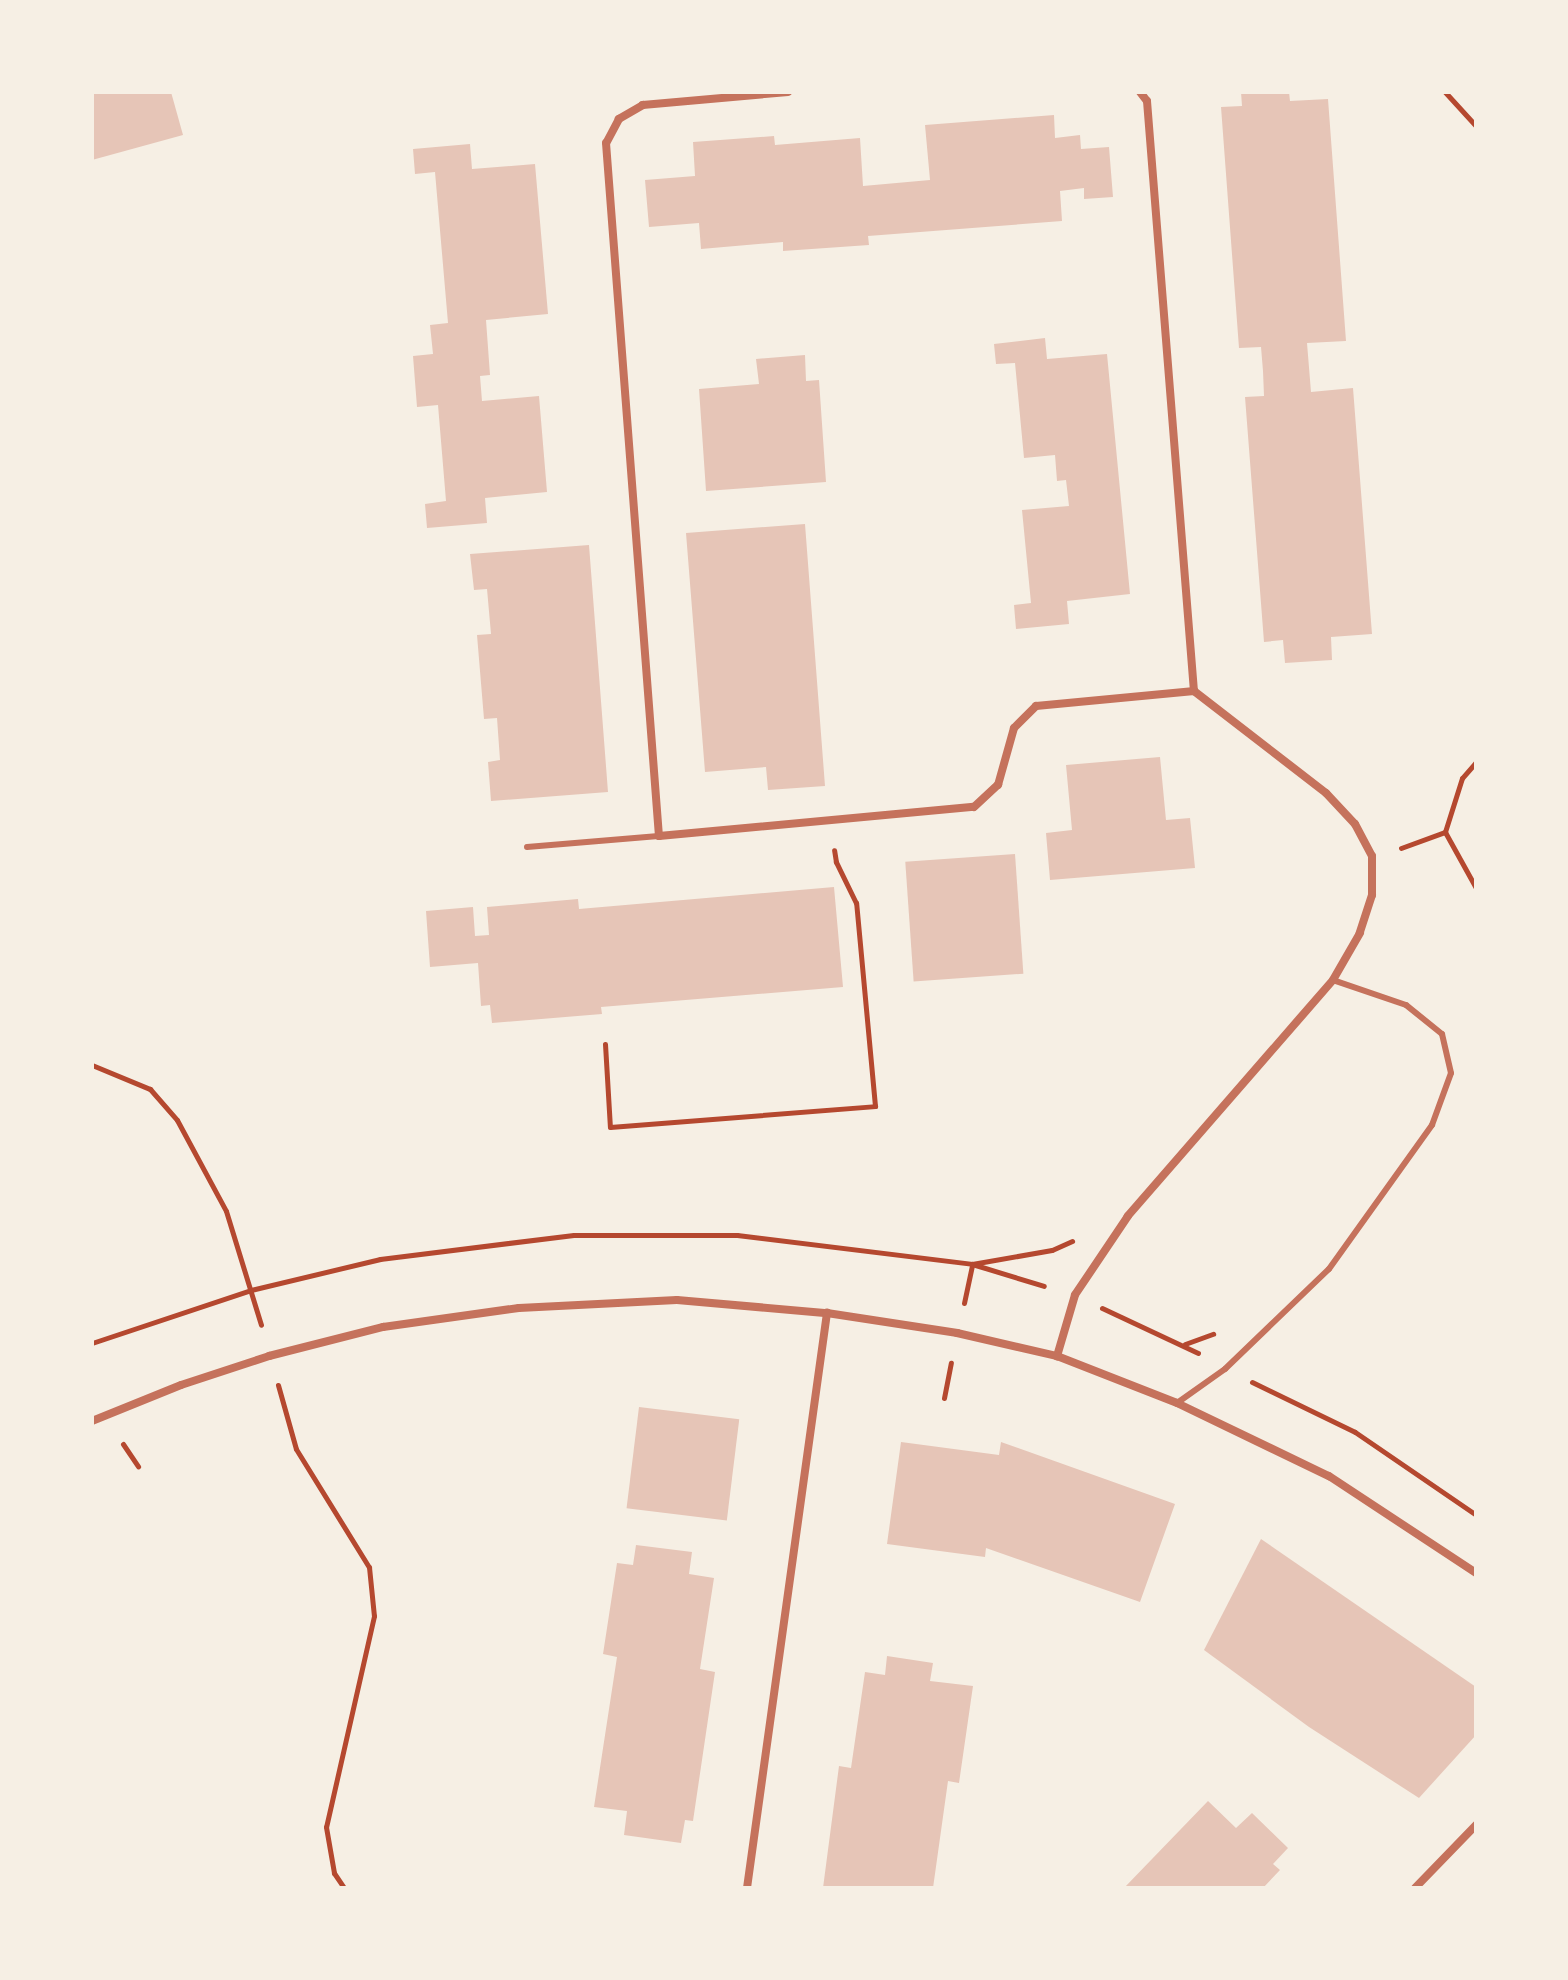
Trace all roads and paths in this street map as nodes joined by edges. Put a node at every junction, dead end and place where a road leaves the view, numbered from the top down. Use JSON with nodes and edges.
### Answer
{"nodes":[{"id":1,"x":788,"y":92,"type":"edge"},
{"id":2,"x":1140,"y":92,"type":"edge"},
{"id":3,"x":1445,"y":92,"type":"edge"},
{"id":4,"x":1476,"y":126,"type":"edge"},
{"id":5,"x":1194,"y":691,"type":"junction"},
{"id":6,"x":1476,"y":762,"type":"edge"},
{"id":7,"x":830,"y":822,"type":"junction"},
{"id":8,"x":1445,"y":832,"type":"junction"},
{"id":9,"x":659,"y":836,"type":"junction"},
{"id":10,"x":527,"y":847,"type":"dead end"},
{"id":11,"x":1372,"y":856,"type":"junction"},
{"id":12,"x":1476,"y":888,"type":"edge"},
{"id":13,"x":1333,"y":980,"type":"junction"},
{"id":14,"x":605,"y":1044,"type":"dead end"},
{"id":15,"x":92,"y":1065,"type":"edge"},
{"id":16,"x":1128,"y":1216,"type":"junction"},
{"id":17,"x":827,"y":1313,"type":"junction"},
{"id":18,"x":957,"y":1333,"type":"junction"},
{"id":19,"x":269,"y":1356,"type":"junction"},
{"id":20,"x":1057,"y":1356,"type":"junction"},
{"id":21,"x":944,"y":1398,"type":"dead end"},
{"id":22,"x":1177,"y":1403,"type":"junction"},
{"id":23,"x":92,"y":1421,"type":"edge"},
{"id":24,"x":1476,"y":1573,"type":"edge"},
{"id":25,"x":1476,"y":1825,"type":"edge"},
{"id":26,"x":344,"y":1888,"type":"edge"},
{"id":27,"x":747,"y":1888,"type":"edge"},
{"id":28,"x":1415,"y":1888,"type":"edge"}],
"edges":[{"from":1,"to":9,"type":"street"},
{"from":2,"to":5,"type":"street"},
{"from":3,"to":4,"type":"path"},
{"from":5,"to":7,"type":"street"},
{"from":5,"to":11,"type":"street"},
{"from":6,"to":8,"type":"path"},
{"from":7,"to":9,"type":"street"},
{"from":7,"to":14,"type":"path"},
{"from":8,"to":11,"type":"path"},
{"from":8,"to":12,"type":"path"},
{"from":9,"to":10,"type":"lane"},
{"from":11,"to":13,"type":"street"},
{"from":13,"to":16,"type":"street"},
{"from":13,"to":22,"type":"lane"},
{"from":15,"to":19,"type":"path"},
{"from":16,"to":18,"type":"path"},
{"from":16,"to":20,"type":"street"},
{"from":17,"to":18,"type":"street"},
{"from":17,"to":19,"type":"street"},
{"from":17,"to":27,"type":"street"},
{"from":18,"to":20,"type":"street"},
{"from":18,"to":21,"type":"path"},
{"from":19,"to":23,"type":"street"},
{"from":19,"to":26,"type":"path"},
{"from":20,"to":22,"type":"street"},
{"from":22,"to":24,"type":"street"},
{"from":25,"to":28,"type":"street"}]}
